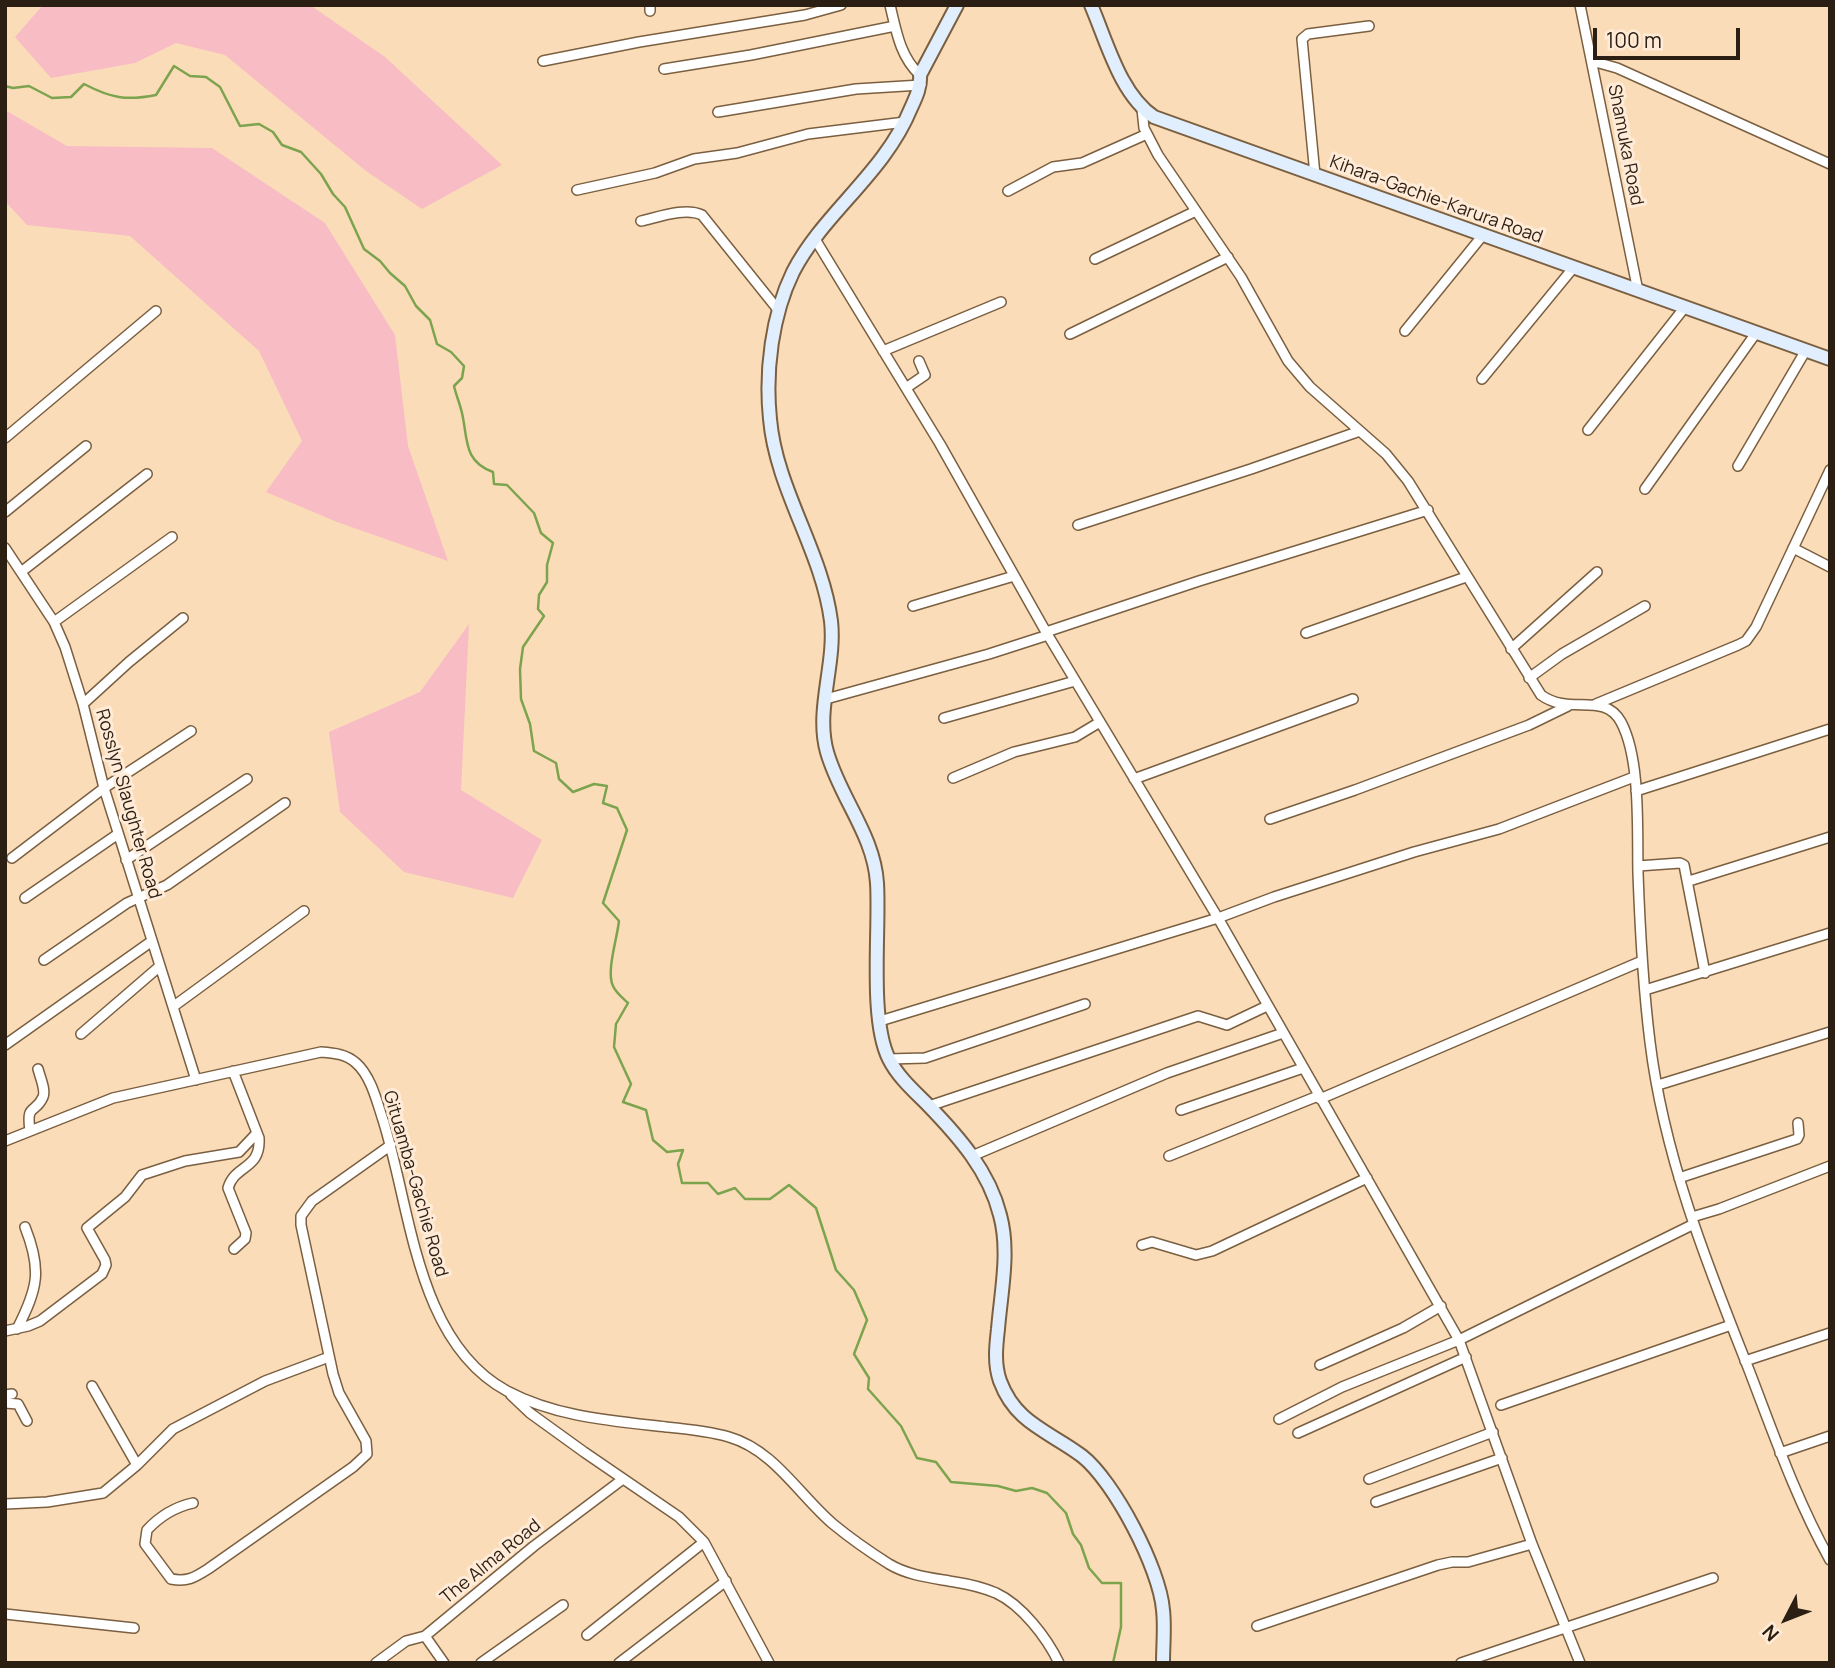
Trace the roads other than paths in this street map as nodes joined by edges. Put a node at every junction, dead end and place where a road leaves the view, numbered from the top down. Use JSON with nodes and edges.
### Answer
{"nodes":[{"id":1,"x":841,"y":5,"type":"edge"},
{"id":2,"x":890,"y":5,"type":"edge"},
{"id":3,"x":957,"y":5,"type":"edge"},
{"id":4,"x":1091,"y":5,"type":"edge"},
{"id":5,"x":1580,"y":5,"type":"edge"},
{"id":6,"x":895,"y":26,"type":"junction"},
{"id":7,"x":1369,"y":26,"type":"dead end"},
{"id":8,"x":543,"y":61,"type":"dead end"},
{"id":9,"x":1592,"y":61,"type":"junction"},
{"id":10,"x":664,"y":69,"type":"dead end"},
{"id":11,"x":920,"y":80,"type":"junction"},
{"id":12,"x":1142,"y":109,"type":"junction"},
{"id":13,"x":718,"y":112,"type":"dead end"},
{"id":14,"x":905,"y":122,"type":"junction"},
{"id":15,"x":1147,"y":134,"type":"junction"},
{"id":16,"x":1830,"y":164,"type":"edge"},
{"id":17,"x":1315,"y":176,"type":"junction"},
{"id":18,"x":577,"y":190,"type":"dead end"},
{"id":19,"x":1008,"y":191,"type":"dead end"},
{"id":20,"x":1196,"y":211,"type":"junction"},
{"id":21,"x":642,"y":221,"type":"dead end"},
{"id":22,"x":1483,"y":235,"type":"junction"},
{"id":23,"x":815,"y":239,"type":"junction"},
{"id":24,"x":1228,"y":257,"type":"junction"},
{"id":25,"x":1095,"y":259,"type":"dead end"},
{"id":26,"x":1574,"y":267,"type":"junction"},
{"id":27,"x":1638,"y":290,"type":"junction"},
{"id":28,"x":1001,"y":302,"type":"dead end"},
{"id":29,"x":1685,"y":307,"type":"junction"},
{"id":30,"x":156,"y":311,"type":"dead end"},
{"id":31,"x":779,"y":311,"type":"junction"},
{"id":32,"x":1405,"y":331,"type":"dead end"},
{"id":33,"x":1756,"y":333,"type":"junction"},
{"id":34,"x":1070,"y":334,"type":"dead end"},
{"id":35,"x":1806,"y":350,"type":"junction"},
{"id":36,"x":883,"y":351,"type":"junction"},
{"id":37,"x":1830,"y":359,"type":"edge"},
{"id":38,"x":919,"y":361,"type":"dead end"},
{"id":39,"x":1482,"y":379,"type":"dead end"},
{"id":40,"x":906,"y":388,"type":"junction"},
{"id":41,"x":1588,"y":430,"type":"dead end"},
{"id":42,"x":1360,"y":431,"type":"junction"},
{"id":43,"x":5,"y":438,"type":"edge"},
{"id":44,"x":86,"y":446,"type":"dead end"},
{"id":45,"x":1738,"y":466,"type":"dead end"},
{"id":46,"x":1830,"y":470,"type":"edge"},
{"id":47,"x":147,"y":474,"type":"dead end"},
{"id":48,"x":1645,"y":489,"type":"dead end"},
{"id":49,"x":1428,"y":510,"type":"junction"},
{"id":50,"x":5,"y":512,"type":"edge"},
{"id":51,"x":1078,"y":525,"type":"dead end"},
{"id":52,"x":172,"y":537,"type":"dead end"},
{"id":53,"x":5,"y":548,"type":"edge"},
{"id":54,"x":1793,"y":548,"type":"junction"},
{"id":55,"x":1830,"y":567,"type":"edge"},
{"id":56,"x":21,"y":572,"type":"junction"},
{"id":57,"x":1597,"y":572,"type":"dead end"},
{"id":58,"x":1014,"y":576,"type":"junction"},
{"id":59,"x":1466,"y":577,"type":"junction"},
{"id":60,"x":913,"y":606,"type":"dead end"},
{"id":61,"x":1645,"y":606,"type":"dead end"},
{"id":62,"x":183,"y":618,"type":"dead end"},
{"id":63,"x":54,"y":622,"type":"junction"},
{"id":64,"x":1047,"y":633,"type":"junction"},
{"id":65,"x":1306,"y":633,"type":"dead end"},
{"id":66,"x":1511,"y":649,"type":"junction"},
{"id":67,"x":1529,"y":678,"type":"junction"},
{"id":68,"x":1075,"y":681,"type":"junction"},
{"id":69,"x":826,"y":699,"type":"junction"},
{"id":70,"x":1353,"y":699,"type":"dead end"},
{"id":71,"x":83,"y":704,"type":"junction"},
{"id":72,"x":1596,"y":704,"type":"junction"},
{"id":73,"x":1568,"y":706,"type":"junction"},
{"id":74,"x":944,"y":718,"type":"dead end"},
{"id":75,"x":1100,"y":722,"type":"junction"},
{"id":76,"x":1830,"y":729,"type":"edge"},
{"id":77,"x":191,"y":731,"type":"dead end"},
{"id":78,"x":1634,"y":777,"type":"junction"},
{"id":79,"x":953,"y":778,"type":"dead end"},
{"id":80,"x":247,"y":779,"type":"dead end"},
{"id":81,"x":1134,"y":779,"type":"junction"},
{"id":82,"x":104,"y":788,"type":"junction"},
{"id":83,"x":1636,"y":791,"type":"junction"},
{"id":84,"x":285,"y":803,"type":"dead end"},
{"id":85,"x":1270,"y":819,"type":"dead end"},
{"id":86,"x":118,"y":834,"type":"junction"},
{"id":87,"x":1830,"y":838,"type":"edge"},
{"id":88,"x":12,"y":858,"type":"dead end"},
{"id":89,"x":126,"y":860,"type":"junction"},
{"id":90,"x":1638,"y":866,"type":"junction"},
{"id":91,"x":1689,"y":881,"type":"junction"},
{"id":92,"x":25,"y":898,"type":"dead end"},
{"id":93,"x":138,"y":900,"type":"junction"},
{"id":94,"x":304,"y":911,"type":"dead end"},
{"id":95,"x":1218,"y":918,"type":"junction"},
{"id":96,"x":1830,"y":933,"type":"edge"},
{"id":97,"x":152,"y":941,"type":"junction"},
{"id":98,"x":44,"y":960,"type":"dead end"},
{"id":99,"x":1642,"y":961,"type":"junction"},
{"id":100,"x":160,"y":966,"type":"junction"},
{"id":101,"x":1705,"y":973,"type":"junction"},
{"id":102,"x":1645,"y":990,"type":"junction"},
{"id":103,"x":1085,"y":1004,"type":"dead end"},
{"id":104,"x":174,"y":1006,"type":"junction"},
{"id":105,"x":1268,"y":1006,"type":"junction"},
{"id":106,"x":880,"y":1021,"type":"junction"},
{"id":107,"x":1830,"y":1032,"type":"edge"},
{"id":108,"x":1283,"y":1033,"type":"junction"},
{"id":109,"x":81,"y":1034,"type":"dead end"},
{"id":110,"x":5,"y":1045,"type":"edge"},
{"id":111,"x":889,"y":1059,"type":"junction"},
{"id":112,"x":1303,"y":1068,"type":"junction"},
{"id":113,"x":38,"y":1069,"type":"dead end"},
{"id":114,"x":233,"y":1071,"type":"junction"},
{"id":115,"x":196,"y":1080,"type":"junction"},
{"id":116,"x":1658,"y":1084,"type":"junction"},
{"id":117,"x":1319,"y":1098,"type":"junction"},
{"id":118,"x":929,"y":1106,"type":"junction"},
{"id":119,"x":1181,"y":1110,"type":"dead end"},
{"id":120,"x":1798,"y":1123,"type":"dead end"},
{"id":121,"x":30,"y":1132,"type":"junction"},
{"id":122,"x":257,"y":1133,"type":"junction"},
{"id":123,"x":5,"y":1141,"type":"edge"},
{"id":124,"x":391,"y":1145,"type":"junction"},
{"id":125,"x":972,"y":1156,"type":"junction"},
{"id":126,"x":1169,"y":1156,"type":"dead end"},
{"id":127,"x":1830,"y":1166,"type":"edge"},
{"id":128,"x":1367,"y":1178,"type":"junction"},
{"id":129,"x":1679,"y":1178,"type":"junction"},
{"id":130,"x":1693,"y":1220,"type":"junction"},
{"id":131,"x":25,"y":1227,"type":"dead end"},
{"id":132,"x":1142,"y":1245,"type":"dead end"},
{"id":133,"x":234,"y":1249,"type":"dead end"},
{"id":134,"x":1441,"y":1306,"type":"junction"},
{"id":135,"x":1731,"y":1325,"type":"junction"},
{"id":136,"x":17,"y":1328,"type":"junction"},
{"id":137,"x":5,"y":1331,"type":"edge"},
{"id":138,"x":1830,"y":1333,"type":"edge"},
{"id":139,"x":1459,"y":1340,"type":"junction"},
{"id":140,"x":329,"y":1357,"type":"junction"},
{"id":141,"x":1466,"y":1357,"type":"junction"},
{"id":142,"x":1745,"y":1361,"type":"junction"},
{"id":143,"x":1320,"y":1364,"type":"dead end"},
{"id":144,"x":92,"y":1386,"type":"dead end"},
{"id":145,"x":508,"y":1391,"type":"junction"},
{"id":146,"x":5,"y":1403,"type":"edge"},
{"id":147,"x":1501,"y":1405,"type":"dead end"},
{"id":148,"x":1279,"y":1419,"type":"dead end"},
{"id":149,"x":27,"y":1421,"type":"dead end"},
{"id":150,"x":1493,"y":1432,"type":"junction"},
{"id":151,"x":1298,"y":1433,"type":"dead end"},
{"id":152,"x":1830,"y":1436,"type":"edge"},
{"id":153,"x":1780,"y":1452,"type":"junction"},
{"id":154,"x":1502,"y":1458,"type":"junction"},
{"id":155,"x":138,"y":1465,"type":"junction"},
{"id":156,"x":624,"y":1479,"type":"junction"},
{"id":157,"x":1369,"y":1479,"type":"dead end"},
{"id":158,"x":1376,"y":1502,"type":"dead end"},
{"id":159,"x":193,"y":1503,"type":"dead end"},
{"id":160,"x":5,"y":1504,"type":"edge"},
{"id":161,"x":704,"y":1542,"type":"junction"},
{"id":162,"x":1532,"y":1544,"type":"junction"},
{"id":163,"x":1830,"y":1560,"type":"edge"},
{"id":164,"x":1713,"y":1578,"type":"dead end"},
{"id":165,"x":726,"y":1581,"type":"junction"},
{"id":166,"x":563,"y":1605,"type":"dead end"},
{"id":167,"x":5,"y":1614,"type":"edge"},
{"id":168,"x":1257,"y":1626,"type":"dead end"},
{"id":169,"x":1565,"y":1627,"type":"junction"},
{"id":170,"x":134,"y":1628,"type":"dead end"},
{"id":171,"x":587,"y":1635,"type":"dead end"},
{"id":172,"x":425,"y":1636,"type":"junction"},
{"id":173,"x":376,"y":1663,"type":"edge"},
{"id":174,"x":444,"y":1663,"type":"edge"},
{"id":175,"x":481,"y":1663,"type":"edge"},
{"id":176,"x":618,"y":1663,"type":"edge"},
{"id":177,"x":769,"y":1663,"type":"edge"},
{"id":178,"x":1059,"y":1663,"type":"edge"},
{"id":179,"x":1163,"y":1663,"type":"edge"},
{"id":180,"x":1461,"y":1663,"type":"edge"},
{"id":181,"x":1580,"y":1663,"type":"edge"}],
"edges":[{"from":1,"to":8,"type":"street"},
{"from":2,"to":6,"type":"street"},
{"from":3,"to":11,"type":"main road"},
{"from":4,"to":12,"type":"main road"},
{"from":5,"to":9,"type":"street","name":"Shamuka Road"},
{"from":6,"to":10,"type":"street"},
{"from":6,"to":11,"type":"street"},
{"from":7,"to":17,"type":"street"},
{"from":9,"to":16,"type":"street"},
{"from":9,"to":27,"type":"street","name":"Shamuka Road"},
{"from":11,"to":13,"type":"street"},
{"from":11,"to":14,"type":"main road"},
{"from":12,"to":15,"type":"street"},
{"from":12,"to":17,"type":"main road","name":"Kihara-Gachie-Karura Road"},
{"from":14,"to":18,"type":"street"},
{"from":14,"to":23,"type":"main road"},
{"from":15,"to":19,"type":"street"},
{"from":15,"to":20,"type":"street"},
{"from":17,"to":22,"type":"main road","name":"Kihara-Gachie-Karura Road"},
{"from":20,"to":24,"type":"street"},
{"from":20,"to":25,"type":"street"},
{"from":21,"to":31,"type":"street"},
{"from":22,"to":26,"type":"main road","name":"Kihara-Gachie-Karura Road"},
{"from":22,"to":32,"type":"street"},
{"from":23,"to":31,"type":"main road"},
{"from":23,"to":36,"type":"street"},
{"from":24,"to":34,"type":"street"},
{"from":24,"to":42,"type":"street"},
{"from":26,"to":27,"type":"main road","name":"Kihara-Gachie-Karura Road"},
{"from":26,"to":39,"type":"street"},
{"from":27,"to":29,"type":"main road","name":"Kihara-Gachie-Karura Road"},
{"from":28,"to":36,"type":"street"},
{"from":29,"to":33,"type":"main road","name":"Kihara-Gachie-Karura Road"},
{"from":29,"to":41,"type":"street"},
{"from":30,"to":43,"type":"street"},
{"from":31,"to":69,"type":"main road"},
{"from":33,"to":35,"type":"main road","name":"Kihara-Gachie-Karura Road"},
{"from":33,"to":48,"type":"street"},
{"from":35,"to":37,"type":"main road","name":"Kihara-Gachie-Karura Road"},
{"from":35,"to":45,"type":"street"},
{"from":36,"to":40,"type":"street"},
{"from":38,"to":40,"type":"street"},
{"from":40,"to":58,"type":"street"},
{"from":42,"to":49,"type":"street"},
{"from":42,"to":51,"type":"street"},
{"from":44,"to":50,"type":"street"},
{"from":46,"to":54,"type":"street"},
{"from":47,"to":56,"type":"street"},
{"from":49,"to":59,"type":"street"},
{"from":49,"to":64,"type":"street"},
{"from":52,"to":63,"type":"street"},
{"from":53,"to":56,"type":"street","name":"Rosslyn Slaughter Road"},
{"from":54,"to":55,"type":"street"},
{"from":54,"to":72,"type":"street"},
{"from":56,"to":63,"type":"street","name":"Rosslyn Slaughter Road"},
{"from":57,"to":66,"type":"street"},
{"from":58,"to":60,"type":"street"},
{"from":58,"to":64,"type":"street"},
{"from":59,"to":65,"type":"street"},
{"from":59,"to":66,"type":"street"},
{"from":61,"to":67,"type":"street"},
{"from":62,"to":71,"type":"street"},
{"from":63,"to":71,"type":"street","name":"Rosslyn Slaughter Road"},
{"from":64,"to":68,"type":"street"},
{"from":64,"to":69,"type":"street"},
{"from":66,"to":67,"type":"street"},
{"from":67,"to":73,"type":"street"},
{"from":68,"to":74,"type":"street"},
{"from":68,"to":75,"type":"street"},
{"from":69,"to":106,"type":"main road"},
{"from":70,"to":81,"type":"street"},
{"from":71,"to":82,"type":"street","name":"Rosslyn Slaughter Road"},
{"from":72,"to":73,"type":"street"},
{"from":72,"to":78,"type":"street"},
{"from":73,"to":85,"type":"street"},
{"from":75,"to":79,"type":"street"},
{"from":75,"to":81,"type":"street"},
{"from":76,"to":83,"type":"street"},
{"from":77,"to":82,"type":"street"},
{"from":78,"to":83,"type":"street"},
{"from":78,"to":95,"type":"street"},
{"from":80,"to":89,"type":"street"},
{"from":81,"to":95,"type":"street"},
{"from":82,"to":86,"type":"street","name":"Rosslyn Slaughter Road"},
{"from":82,"to":88,"type":"street"},
{"from":83,"to":90,"type":"street"},
{"from":84,"to":93,"type":"street"},
{"from":86,"to":89,"type":"street","name":"Rosslyn Slaughter Road"},
{"from":86,"to":92,"type":"street"},
{"from":87,"to":91,"type":"street"},
{"from":89,"to":93,"type":"street","name":"Rosslyn Slaughter Road"},
{"from":90,"to":91,"type":"street"},
{"from":90,"to":99,"type":"street"},
{"from":91,"to":101,"type":"street"},
{"from":93,"to":97,"type":"street","name":"Rosslyn Slaughter Road"},
{"from":93,"to":98,"type":"street"},
{"from":94,"to":104,"type":"street"},
{"from":95,"to":105,"type":"street"},
{"from":95,"to":106,"type":"street"},
{"from":96,"to":101,"type":"street"},
{"from":97,"to":100,"type":"street","name":"Rosslyn Slaughter Road"},
{"from":97,"to":110,"type":"street"},
{"from":99,"to":102,"type":"street"},
{"from":99,"to":117,"type":"street"},
{"from":100,"to":104,"type":"street","name":"Rosslyn Slaughter Road"},
{"from":100,"to":109,"type":"street"},
{"from":101,"to":102,"type":"street"},
{"from":102,"to":116,"type":"street"},
{"from":103,"to":111,"type":"street"},
{"from":104,"to":115,"type":"street","name":"Rosslyn Slaughter Road"},
{"from":105,"to":108,"type":"street"},
{"from":105,"to":118,"type":"street"},
{"from":106,"to":111,"type":"main road"},
{"from":107,"to":116,"type":"street"},
{"from":108,"to":112,"type":"street"},
{"from":108,"to":125,"type":"street"},
{"from":111,"to":118,"type":"main road"},
{"from":112,"to":117,"type":"street"},
{"from":112,"to":119,"type":"street"},
{"from":113,"to":121,"type":"street"},
{"from":114,"to":115,"type":"street","name":"Gituamba-Gachie Road"},
{"from":114,"to":122,"type":"street"},
{"from":114,"to":124,"type":"street","name":"Gituamba-Gachie Road"},
{"from":115,"to":121,"type":"street","name":"Gituamba-Gachie Road"},
{"from":116,"to":129,"type":"street"},
{"from":117,"to":126,"type":"street"},
{"from":117,"to":128,"type":"street"},
{"from":118,"to":125,"type":"main road"},
{"from":120,"to":129,"type":"street"},
{"from":121,"to":123,"type":"street","name":"Gituamba-Gachie Road"},
{"from":122,"to":133,"type":"street"},
{"from":122,"to":136,"type":"street"},
{"from":124,"to":140,"type":"street"},
{"from":124,"to":145,"type":"street","name":"Gituamba-Gachie Road"},
{"from":125,"to":179,"type":"main road"},
{"from":127,"to":130,"type":"street"},
{"from":128,"to":132,"type":"street"},
{"from":128,"to":134,"type":"street"},
{"from":129,"to":130,"type":"street"},
{"from":130,"to":135,"type":"street"},
{"from":130,"to":139,"type":"street"},
{"from":131,"to":136,"type":"street"},
{"from":134,"to":139,"type":"street"},
{"from":134,"to":143,"type":"street"},
{"from":135,"to":142,"type":"street"},
{"from":135,"to":147,"type":"street"},
{"from":136,"to":137,"type":"street"},
{"from":138,"to":142,"type":"street"},
{"from":139,"to":141,"type":"street"},
{"from":139,"to":148,"type":"street"},
{"from":140,"to":155,"type":"street"},
{"from":140,"to":159,"type":"street"},
{"from":141,"to":150,"type":"street"},
{"from":141,"to":151,"type":"street"},
{"from":142,"to":153,"type":"street"},
{"from":144,"to":155,"type":"street"},
{"from":145,"to":156,"type":"street"},
{"from":145,"to":178,"type":"street","name":"Gituamba-Gachie Road"},
{"from":146,"to":149,"type":"street"},
{"from":150,"to":154,"type":"street"},
{"from":150,"to":157,"type":"street"},
{"from":152,"to":153,"type":"street"},
{"from":153,"to":163,"type":"street"},
{"from":154,"to":158,"type":"street"},
{"from":154,"to":162,"type":"street"},
{"from":155,"to":160,"type":"street"},
{"from":156,"to":161,"type":"street"},
{"from":156,"to":172,"type":"street","name":"The Alma Road"},
{"from":161,"to":165,"type":"street"},
{"from":161,"to":171,"type":"street"},
{"from":162,"to":168,"type":"street"},
{"from":162,"to":169,"type":"street"},
{"from":164,"to":169,"type":"street"},
{"from":165,"to":176,"type":"street"},
{"from":165,"to":177,"type":"street"},
{"from":166,"to":175,"type":"street"},
{"from":167,"to":170,"type":"street"},
{"from":169,"to":180,"type":"street"},
{"from":169,"to":181,"type":"street"},
{"from":172,"to":173,"type":"street","name":"The Alma Road"},
{"from":172,"to":174,"type":"street"}]}
